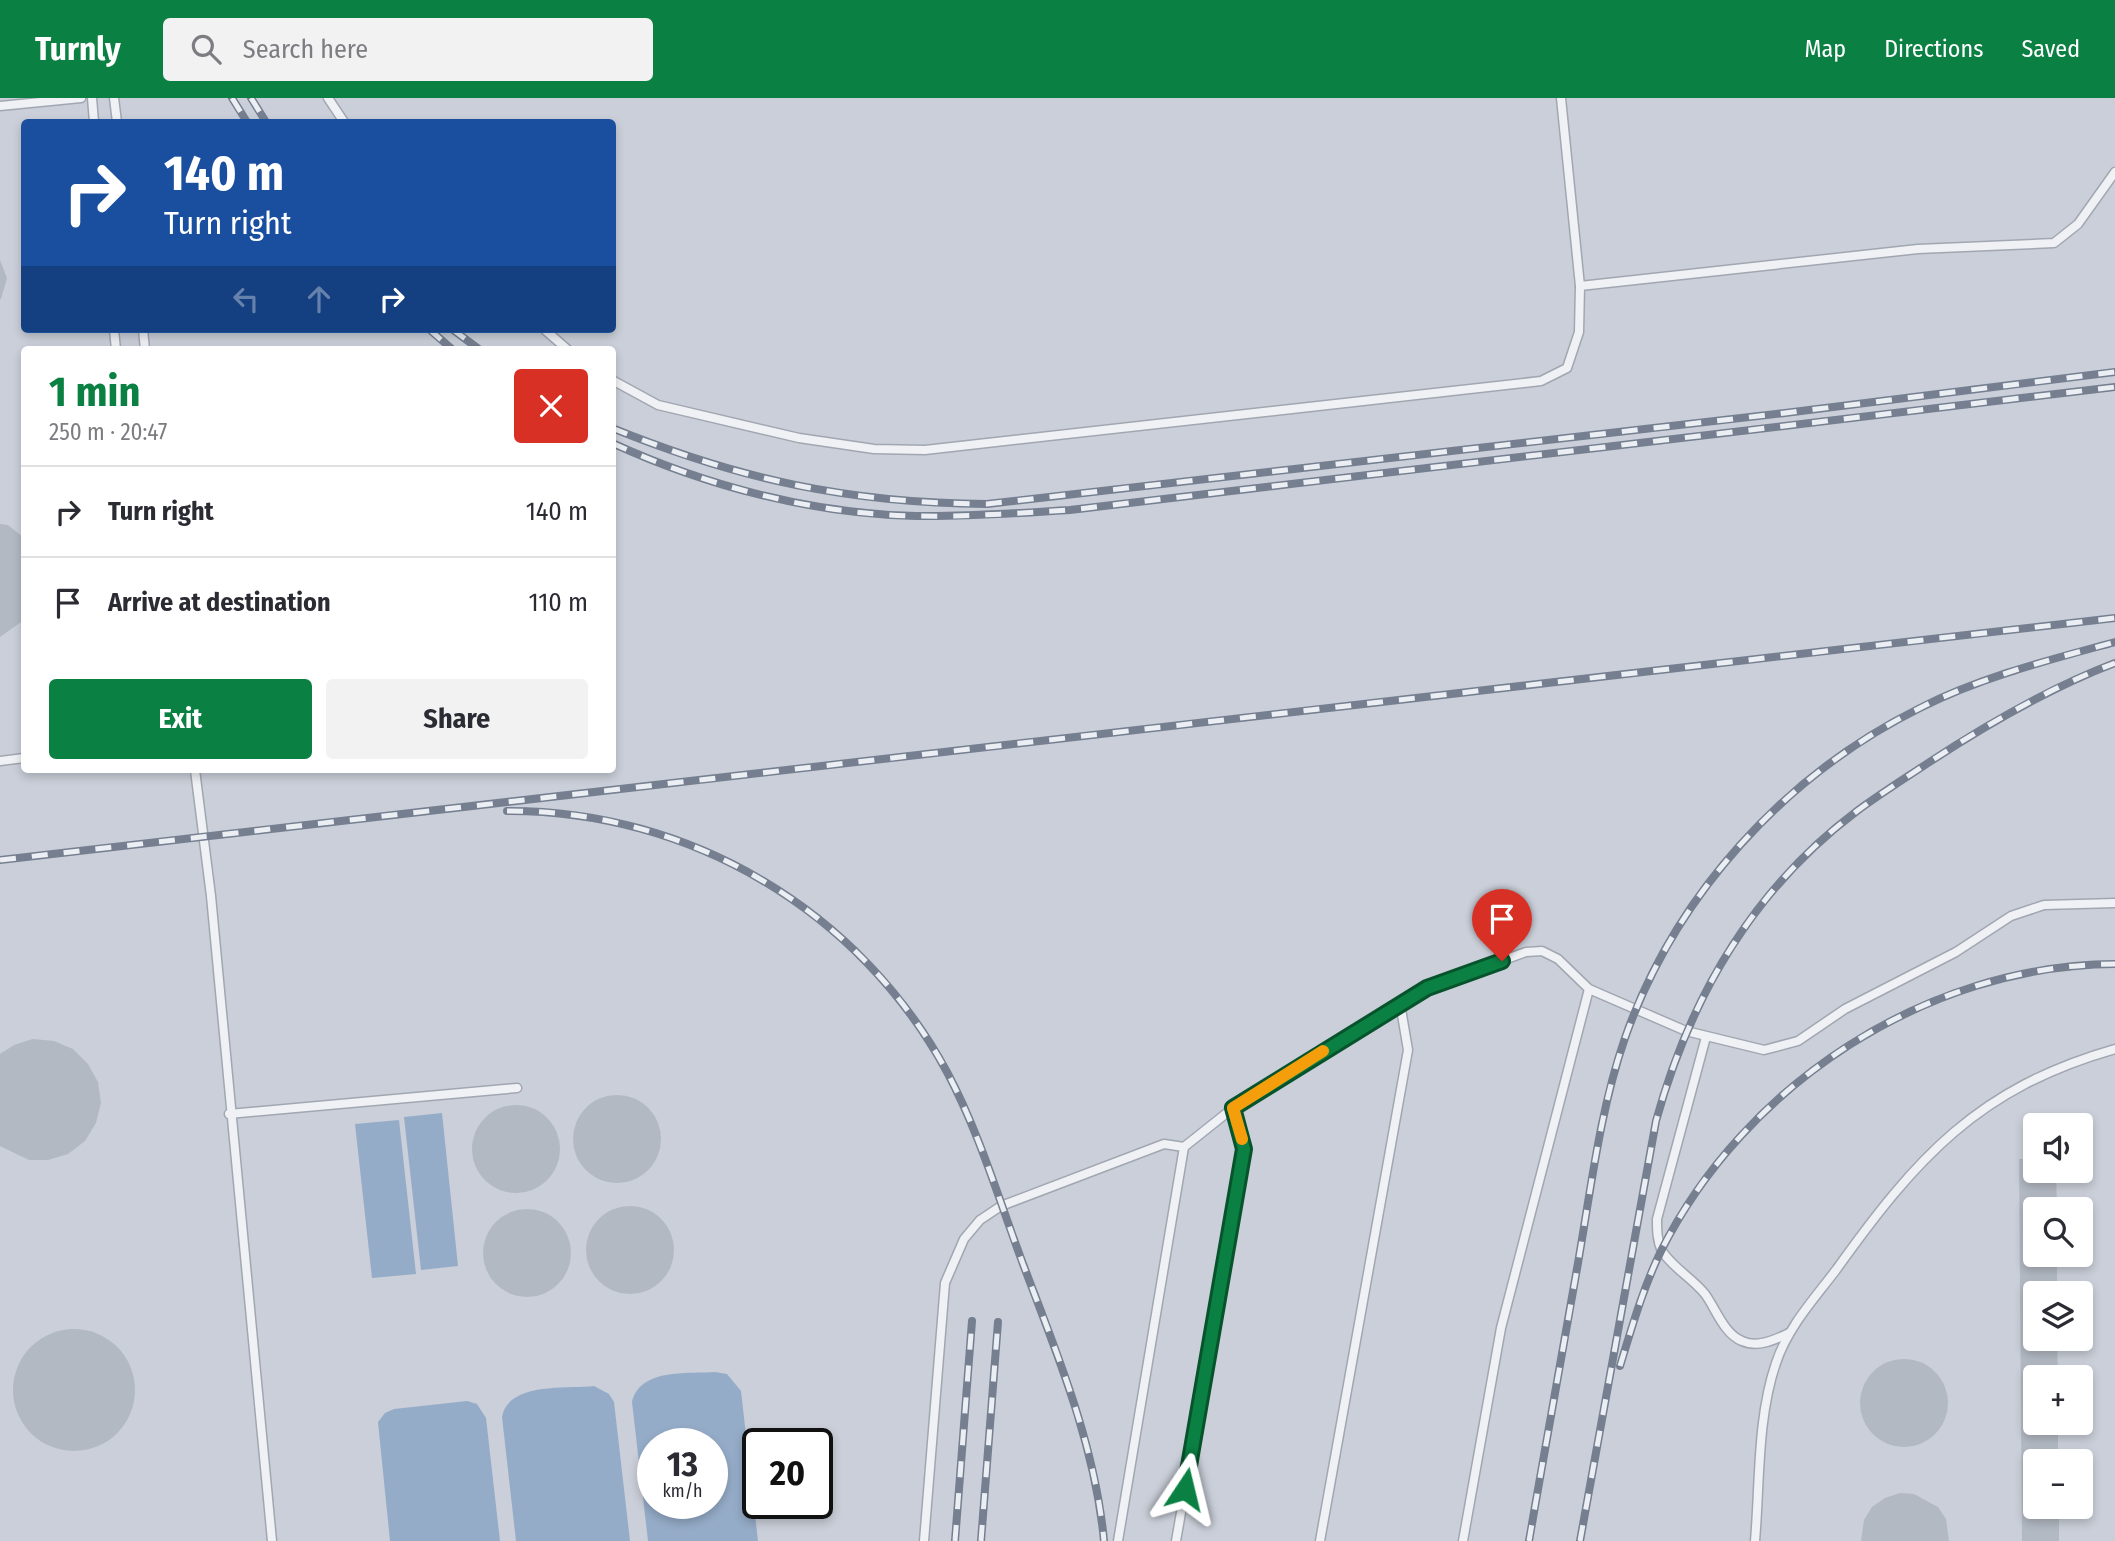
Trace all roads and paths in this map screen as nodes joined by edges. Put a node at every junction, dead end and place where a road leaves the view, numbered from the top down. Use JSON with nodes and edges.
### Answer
{"nodes":[{"id":1,"x":81,"y":98,"type":"edge"},
{"id":2,"x":92,"y":98,"type":"edge"},
{"id":3,"x":114,"y":98,"type":"edge"},
{"id":4,"x":328,"y":98,"type":"edge"},
{"id":5,"x":1561,"y":98,"type":"edge"},
{"id":6,"x":0,"y":106,"type":"edge"},
{"id":7,"x":94,"y":119,"type":"edge"},
{"id":8,"x":117,"y":119,"type":"edge"},
{"id":9,"x":342,"y":119,"type":"edge"},
{"id":10,"x":2115,"y":172,"type":"edge"},
{"id":11,"x":1580,"y":286,"type":"junction"},
{"id":12,"x":549,"y":333,"type":"edge"},
{"id":13,"x":563,"y":346,"type":"edge"},
{"id":14,"x":616,"y":382,"type":"edge"},
{"id":15,"x":21,"y":758,"type":"edge"},
{"id":16,"x":0,"y":761,"type":"edge"},
{"id":17,"x":195,"y":773,"type":"edge"},
{"id":18,"x":2115,"y":903,"type":"edge"},
{"id":19,"x":1589,"y":989,"type":"junction"},
{"id":20,"x":1400,"y":1003,"type":"junction"},
{"id":21,"x":1706,"y":1037,"type":"junction"},
{"id":22,"x":2115,"y":1049,"type":"edge"},
{"id":23,"x":517,"y":1088,"type":"dead end"},
{"id":24,"x":1233,"y":1108,"type":"junction"},
{"id":25,"x":229,"y":1114,"type":"junction"},
{"id":26,"x":1184,"y":1147,"type":"junction"},
{"id":27,"x":1789,"y":1333,"type":"junction"},
{"id":28,"x":272,"y":1541,"type":"edge"},
{"id":29,"x":924,"y":1541,"type":"edge"},
{"id":30,"x":1118,"y":1541,"type":"edge"},
{"id":31,"x":1176,"y":1541,"type":"edge"},
{"id":32,"x":1320,"y":1541,"type":"edge"},
{"id":33,"x":1463,"y":1541,"type":"edge"},
{"id":34,"x":1755,"y":1541,"type":"edge"}],
"edges":[{"from":1,"to":6,"type":"lane"},
{"from":2,"to":7,"type":"lane"},
{"from":3,"to":8,"type":"lane"},
{"from":4,"to":9,"type":"lane"},
{"from":5,"to":11,"type":"lane"},
{"from":10,"to":11,"type":"lane"},
{"from":11,"to":14,"type":"lane"},
{"from":12,"to":13,"type":"lane"},
{"from":15,"to":16,"type":"lane"},
{"from":17,"to":25,"type":"lane"},
{"from":18,"to":21,"type":"lane"},
{"from":19,"to":20,"type":"lane"},
{"from":19,"to":21,"type":"lane"},
{"from":19,"to":33,"type":"lane"},
{"from":20,"to":24,"type":"lane"},
{"from":20,"to":32,"type":"lane"},
{"from":21,"to":27,"type":"lane"},
{"from":22,"to":27,"type":"lane"},
{"from":23,"to":25,"type":"lane"},
{"from":24,"to":26,"type":"lane"},
{"from":24,"to":31,"type":"lane"},
{"from":25,"to":28,"type":"lane"},
{"from":26,"to":29,"type":"lane"},
{"from":26,"to":30,"type":"lane"},
{"from":27,"to":34,"type":"lane"}]}
